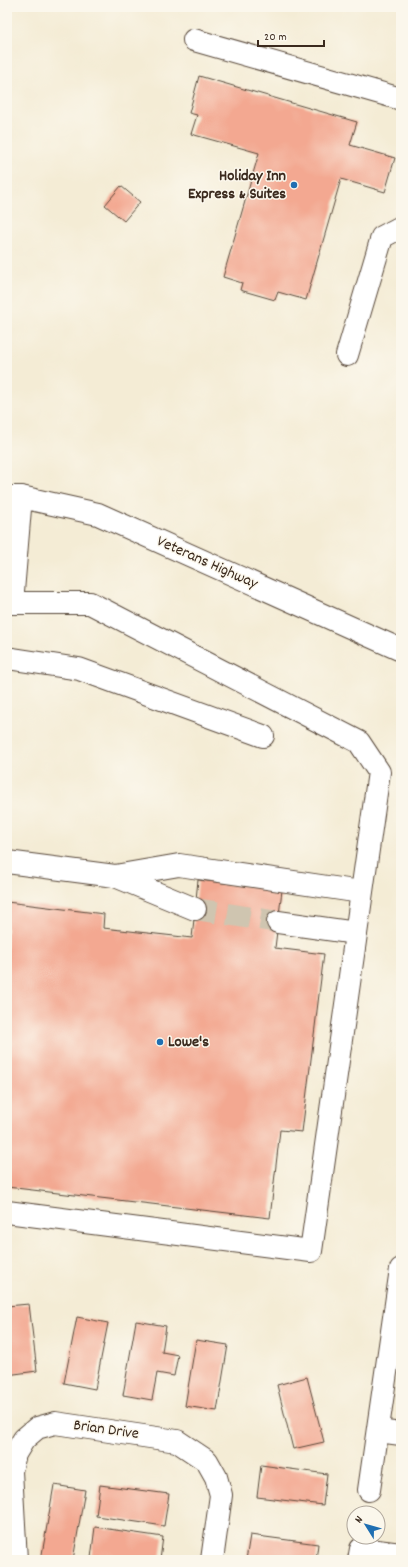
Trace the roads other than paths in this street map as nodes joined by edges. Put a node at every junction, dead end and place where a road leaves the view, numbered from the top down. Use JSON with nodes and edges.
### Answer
{"nodes":[{"id":1,"x":194,"y":40,"type":"dead end"},
{"id":2,"x":401,"y":99,"type":"edge"},
{"id":3,"x":401,"y":227,"type":"edge"},
{"id":4,"x":347,"y":354,"type":"dead end"},
{"id":5,"x":14,"y":497,"type":"edge"},
{"id":6,"x":9,"y":603,"type":"edge"},
{"id":7,"x":401,"y":650,"type":"edge"},
{"id":8,"x":7,"y":658,"type":"edge"},
{"id":9,"x":263,"y":736,"type":"dead end"},
{"id":10,"x":7,"y":862,"type":"edge"},
{"id":11,"x":115,"y":876,"type":"junction"},
{"id":12,"x":361,"y":892,"type":"junction"},
{"id":13,"x":195,"y":909,"type":"tunnel mouth"},
{"id":14,"x":278,"y":922,"type":"tunnel mouth"},
{"id":15,"x":356,"y":933,"type":"junction"},
{"id":16,"x":7,"y":1212,"type":"edge"},
{"id":17,"x":401,"y":1269,"type":"edge"},
{"id":18,"x":378,"y":1431,"type":"junction"},
{"id":19,"x":401,"y":1434,"type":"edge"},
{"id":20,"x":369,"y":1490,"type":"dead end"},
{"id":21,"x":401,"y":1554,"type":"edge"},
{"id":22,"x":360,"y":1555,"type":"edge"},
{"id":23,"x":16,"y":1560,"type":"edge"},
{"id":24,"x":212,"y":1560,"type":"edge"}],
"edges":[{"from":1,"to":2,"type":"street"},
{"from":3,"to":4,"type":"street"},
{"from":5,"to":6,"type":"street"},
{"from":5,"to":7,"type":"street","name":"Veterans Highway"},
{"from":6,"to":12,"type":"street"},
{"from":8,"to":9,"type":"street"},
{"from":10,"to":11,"type":"street"},
{"from":11,"to":12,"type":"street"},
{"from":11,"to":13,"type":"street"},
{"from":12,"to":15,"type":"street"},
{"from":14,"to":15,"type":"street"},
{"from":15,"to":16,"type":"street"},
{"from":17,"to":18,"type":"street"},
{"from":18,"to":19,"type":"street"},
{"from":18,"to":20,"type":"street"},
{"from":21,"to":22,"type":"street"},
{"from":23,"to":24,"type":"street","name":"Brian Drive"}]}
